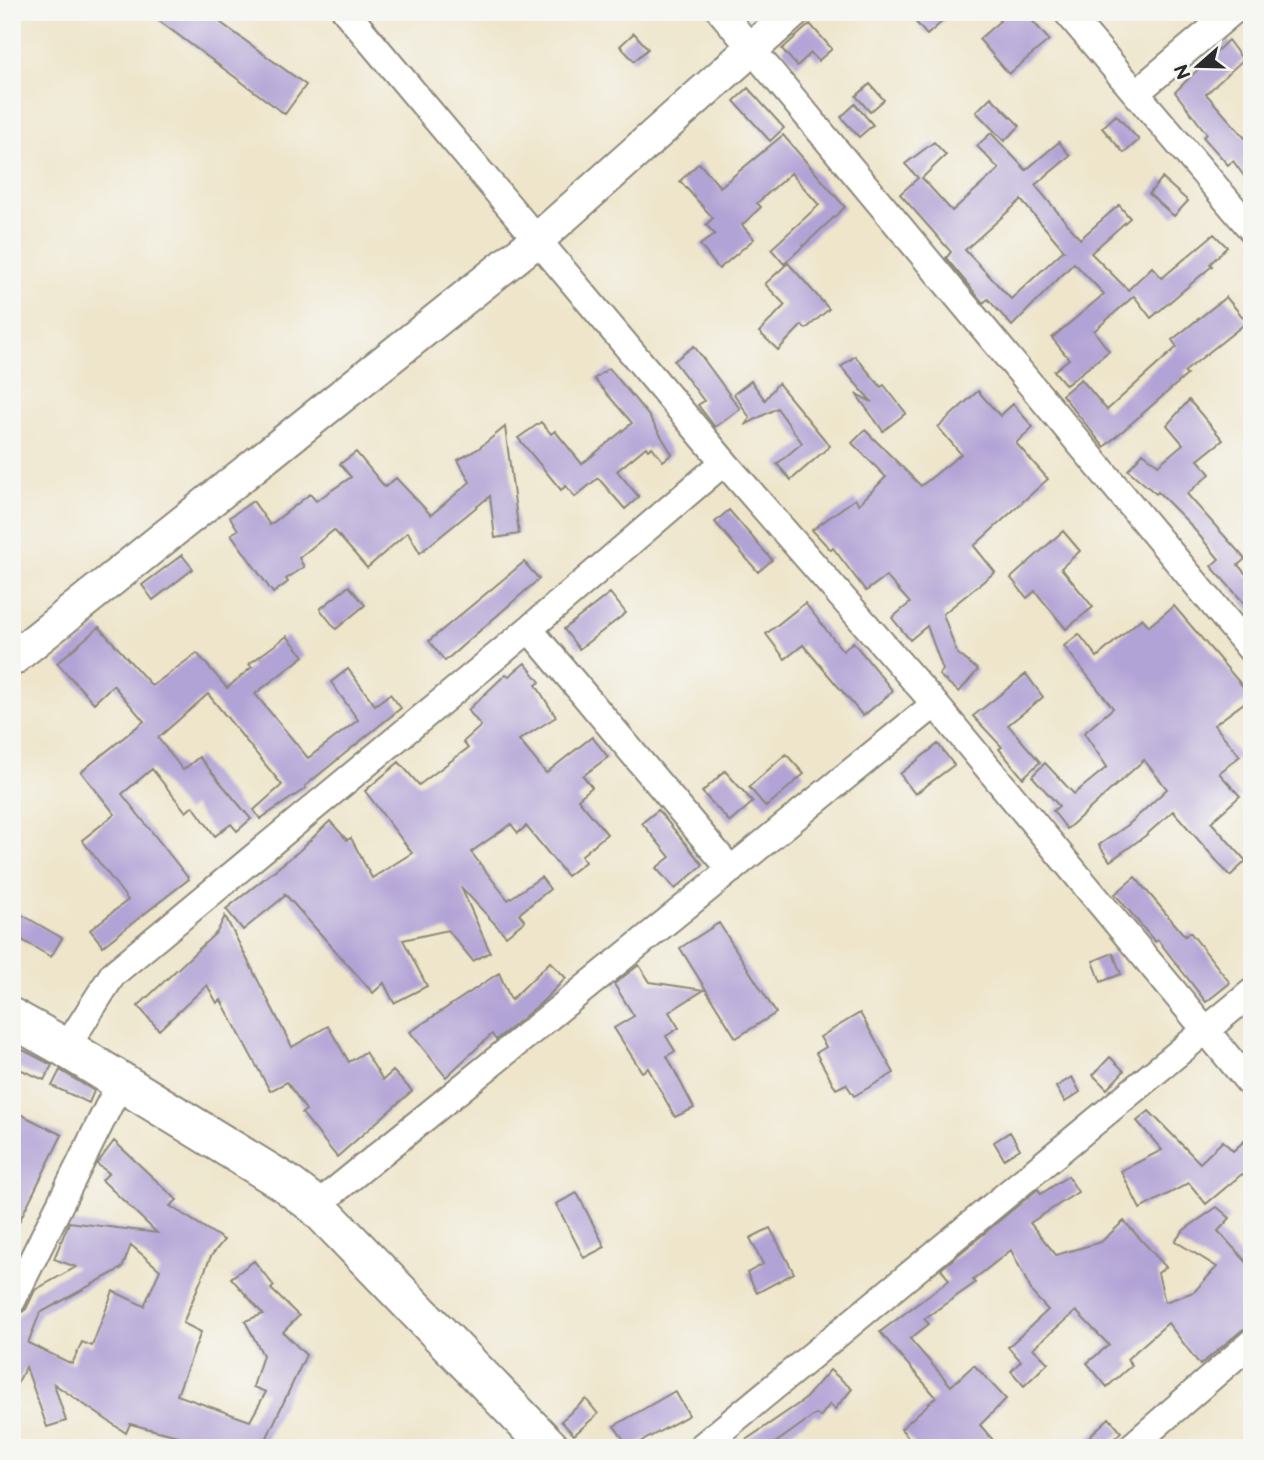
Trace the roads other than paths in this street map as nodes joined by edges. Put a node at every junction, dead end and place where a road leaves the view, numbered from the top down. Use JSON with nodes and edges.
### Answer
{"nodes":[{"id":1,"x":346,"y":12,"type":"edge"},
{"id":2,"x":720,"y":12,"type":"edge"},
{"id":3,"x":793,"y":12,"type":"edge"},
{"id":4,"x":1067,"y":12,"type":"edge"},
{"id":5,"x":1232,"y":12,"type":"edge"},
{"id":6,"x":751,"y":48,"type":"junction"},
{"id":7,"x":1137,"y":92,"type":"junction"},
{"id":8,"x":1252,"y":230,"type":"edge"},
{"id":9,"x":537,"y":240,"type":"junction"},
{"id":10,"x":724,"y":462,"type":"junction"},
{"id":11,"x":529,"y":629,"type":"junction"},
{"id":12,"x":1252,"y":650,"type":"edge"},
{"id":13,"x":12,"y":659,"type":"edge"},
{"id":14,"x":935,"y":704,"type":"junction"},
{"id":15,"x":730,"y":870,"type":"junction"},
{"id":16,"x":1252,"y":992,"type":"edge"},
{"id":17,"x":12,"y":1018,"type":"edge"},
{"id":18,"x":1205,"y":1031,"type":"junction"},
{"id":19,"x":66,"y":1048,"type":"junction"},
{"id":20,"x":121,"y":1081,"type":"junction"},
{"id":21,"x":1252,"y":1086,"type":"edge"},
{"id":22,"x":316,"y":1206,"type":"junction"},
{"id":23,"x":12,"y":1301,"type":"edge"},
{"id":24,"x":1252,"y":1342,"type":"edge"},
{"id":25,"x":550,"y":1448,"type":"edge"},
{"id":26,"x":700,"y":1448,"type":"edge"},
{"id":27,"x":1130,"y":1448,"type":"edge"}],
"edges":[{"from":1,"to":9,"type":"street"},
{"from":2,"to":6,"type":"street"},
{"from":3,"to":6,"type":"street"},
{"from":4,"to":7,"type":"street"},
{"from":5,"to":7,"type":"street"},
{"from":6,"to":9,"type":"street"},
{"from":6,"to":12,"type":"street"},
{"from":7,"to":8,"type":"street"},
{"from":9,"to":10,"type":"street"},
{"from":9,"to":13,"type":"street"},
{"from":10,"to":11,"type":"street"},
{"from":10,"to":14,"type":"street"},
{"from":11,"to":15,"type":"street"},
{"from":11,"to":19,"type":"street"},
{"from":14,"to":15,"type":"street"},
{"from":14,"to":18,"type":"street"},
{"from":15,"to":22,"type":"street"},
{"from":16,"to":18,"type":"street"},
{"from":17,"to":19,"type":"main road"},
{"from":18,"to":21,"type":"street"},
{"from":18,"to":26,"type":"street"},
{"from":19,"to":20,"type":"main road"},
{"from":20,"to":22,"type":"main road"},
{"from":20,"to":23,"type":"street"},
{"from":22,"to":25,"type":"main road"},
{"from":24,"to":27,"type":"street"}]}
